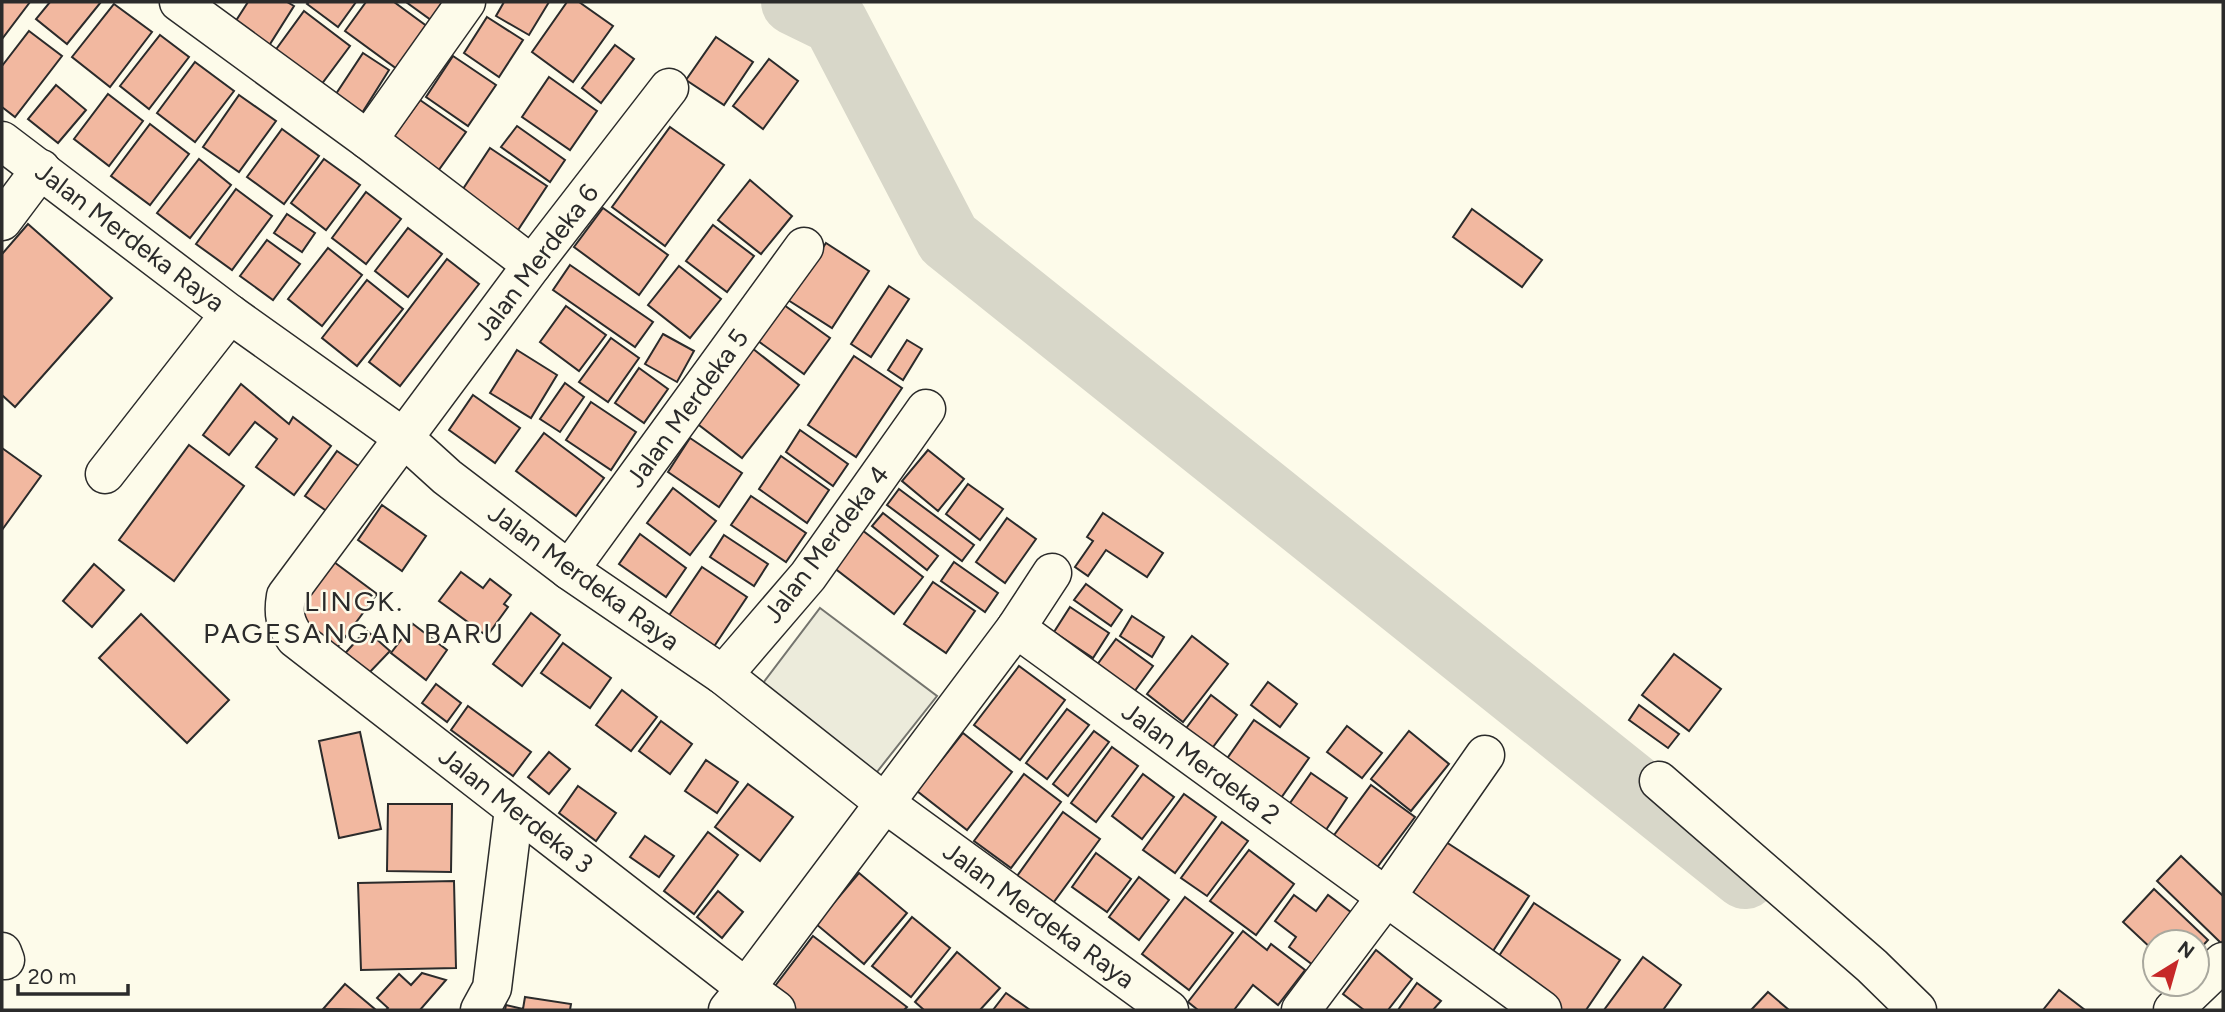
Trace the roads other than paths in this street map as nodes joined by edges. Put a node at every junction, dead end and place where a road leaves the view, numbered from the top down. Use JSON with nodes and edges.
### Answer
{"nodes":[{"id":1,"x":466,"y":2,"type":"edge"},
{"id":2,"x":191,"y":5,"type":"edge"},
{"id":3,"x":669,"y":88,"type":"dead end"},
{"id":4,"x":368,"y":140,"type":"junction"},
{"id":5,"x":2,"y":141,"type":"edge"},
{"id":6,"x":41,"y":169,"type":"junction"},
{"id":7,"x":2,"y":221,"type":"edge"},
{"id":8,"x":804,"y":247,"type":"dead end"},
{"id":9,"x":532,"y":265,"type":"junction"},
{"id":10,"x":230,"y":314,"type":"junction"},
{"id":11,"x":926,"y":409,"type":"dead end"},
{"id":12,"x":404,"y":438,"type":"junction"},
{"id":13,"x":105,"y":474,"type":"dead end"},
{"id":14,"x":569,"y":570,"type":"junction"},
{"id":15,"x":1052,"y":573,"type":"dead end"},
{"id":16,"x":1016,"y":628,"type":"junction"},
{"id":17,"x":723,"y":675,"type":"junction"},
{"id":18,"x":1485,"y":755,"type":"dead end"},
{"id":19,"x":1659,"y":781,"type":"dead end"},
{"id":20,"x":886,"y":804,"type":"junction"},
{"id":21,"x":514,"y":809,"type":"junction"},
{"id":22,"x":1385,"y":897,"type":"junction"},
{"id":23,"x":2223,"y":962,"type":"edge"},
{"id":24,"x":737,"y":999,"type":"edge"},
{"id":25,"x":481,"y":1010,"type":"edge"},
{"id":26,"x":776,"y":1010,"type":"edge"},
{"id":27,"x":1168,"y":1010,"type":"edge"},
{"id":28,"x":1301,"y":1010,"type":"edge"},
{"id":29,"x":1542,"y":1010,"type":"edge"},
{"id":30,"x":1917,"y":1010,"type":"edge"},
{"id":31,"x":2173,"y":1010,"type":"edge"}],
"edges":[{"from":1,"to":4,"type":"street"},
{"from":2,"to":4,"type":"street"},
{"from":3,"to":9,"type":"street","name":"Jalan Merdeka 6"},
{"from":4,"to":9,"type":"street"},
{"from":5,"to":6,"type":"street","name":"Jalan Merdeka Raya"},
{"from":6,"to":7,"type":"street"},
{"from":6,"to":10,"type":"street","name":"Jalan Merdeka Raya"},
{"from":8,"to":14,"type":"street","name":"Jalan Merdeka 5"},
{"from":9,"to":12,"type":"street","name":"Jalan Merdeka 6"},
{"from":10,"to":12,"type":"street","name":"Jalan Merdeka Raya"},
{"from":10,"to":13,"type":"street"},
{"from":11,"to":17,"type":"street","name":"Jalan Merdeka 4"},
{"from":12,"to":14,"type":"street","name":"Jalan Merdeka Raya"},
{"from":12,"to":21,"type":"street","name":"Jalan Merdeka 3"},
{"from":14,"to":17,"type":"street","name":"Jalan Merdeka Raya"},
{"from":15,"to":16,"type":"street"},
{"from":16,"to":20,"type":"street"},
{"from":16,"to":22,"type":"street","name":"Jalan Merdeka 2"},
{"from":17,"to":20,"type":"street","name":"Jalan Merdeka Raya"},
{"from":18,"to":22,"type":"street"},
{"from":19,"to":30,"type":"street"},
{"from":20,"to":24,"type":"street"},
{"from":20,"to":27,"type":"street","name":"Jalan Merdeka Raya"},
{"from":21,"to":24,"type":"street","name":"Jalan Merdeka 3"},
{"from":21,"to":25,"type":"street"},
{"from":22,"to":28,"type":"street"},
{"from":22,"to":29,"type":"street","name":"Jalan Merdeka 2"},
{"from":23,"to":31,"type":"street"},
{"from":24,"to":26,"type":"street","name":"Jalan Merdeka 3"}]}
